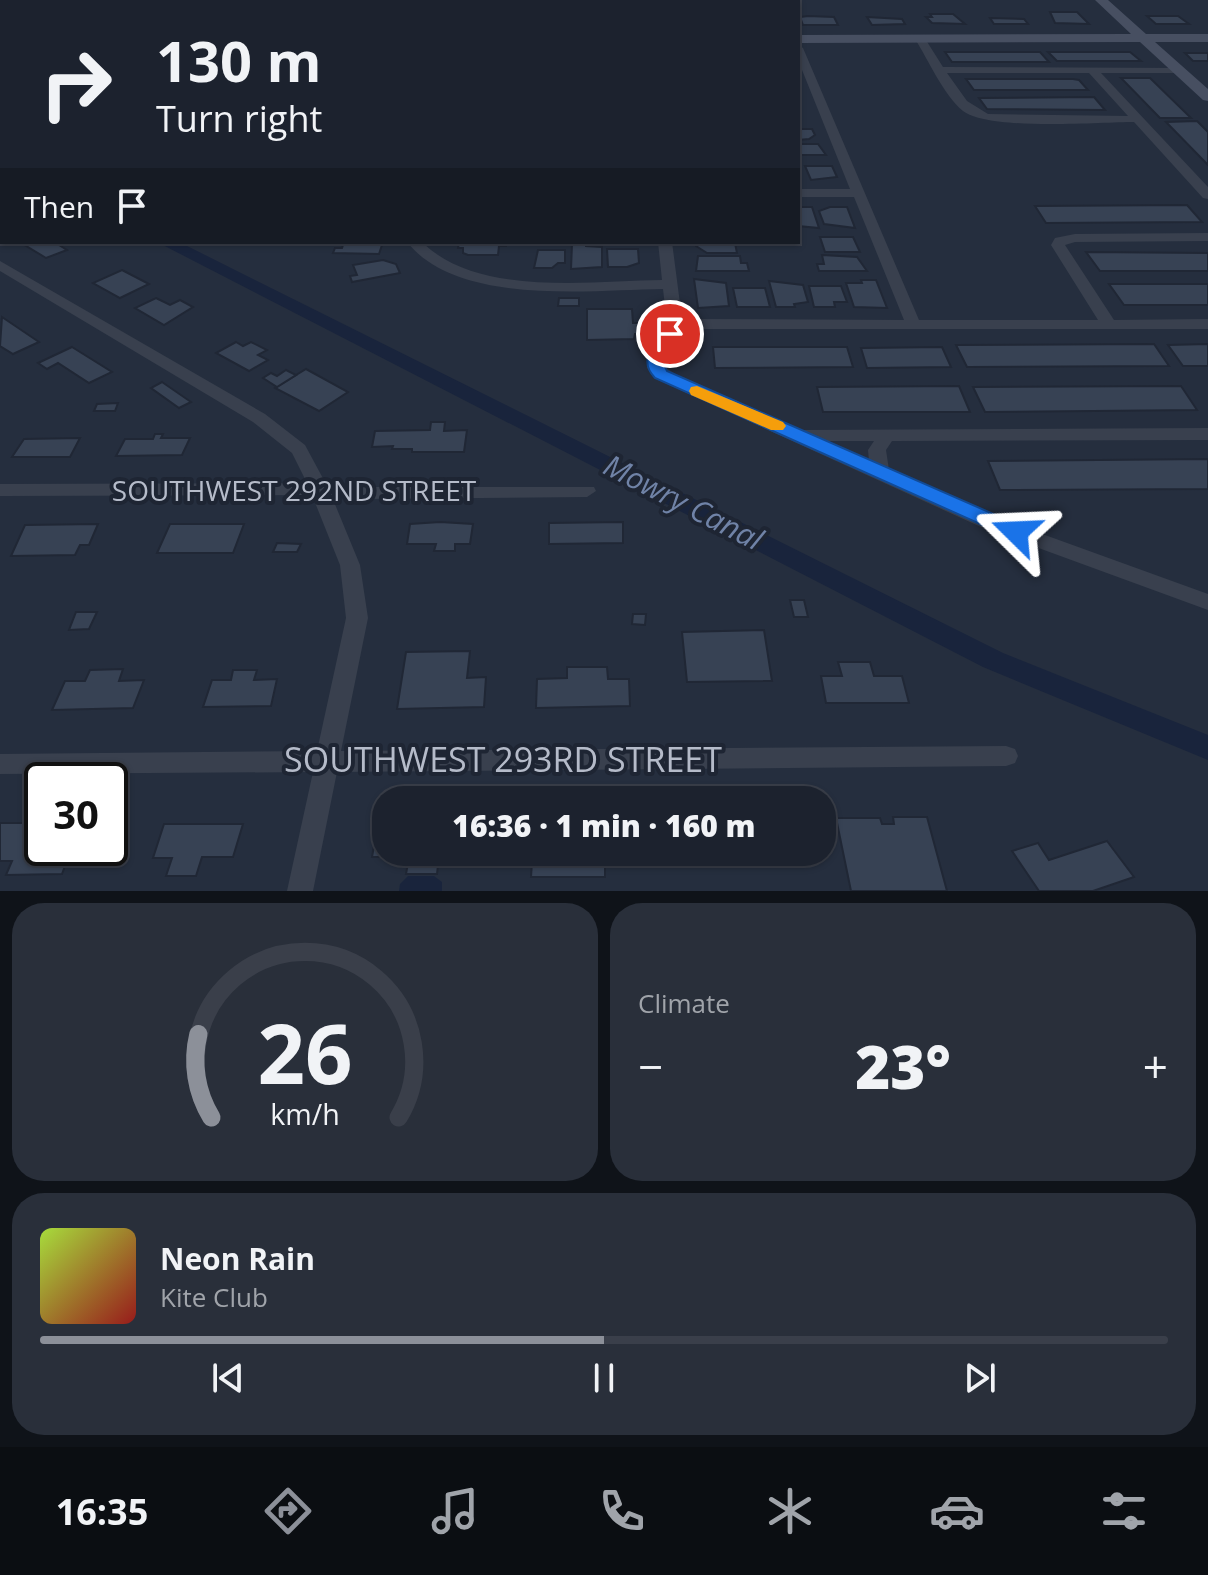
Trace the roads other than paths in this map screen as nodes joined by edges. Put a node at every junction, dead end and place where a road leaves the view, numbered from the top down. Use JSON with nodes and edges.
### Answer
{"nodes":[{"id":1,"x":1101,"y":0,"type":"edge"},
{"id":2,"x":1143,"y":38,"type":"junction"},
{"id":3,"x":1208,"y":38,"type":"edge"},
{"id":4,"x":800,"y":39,"type":"edge"},
{"id":5,"x":920,"y":39,"type":"junction"},
{"id":6,"x":800,"y":53,"type":"edge"},
{"id":7,"x":940,"y":70,"type":"junction"},
{"id":8,"x":1092,"y":70,"type":"junction"},
{"id":9,"x":1177,"y":70,"type":"junction"},
{"id":10,"x":1208,"y":97,"type":"edge"},
{"id":11,"x":1137,"y":119,"type":"junction"},
{"id":12,"x":800,"y":193,"type":"edge"},
{"id":13,"x":859,"y":193,"type":"junction"},
{"id":14,"x":1208,"y":195,"type":"edge"},
{"id":15,"x":1208,"y":237,"type":"edge"},
{"id":16,"x":416,"y":244,"type":"edge"},
{"id":17,"x":665,"y":244,"type":"edge"},
{"id":18,"x":0,"y":265,"type":"edge"},
{"id":19,"x":670,"y":284,"type":"junction"},
{"id":20,"x":675,"y":324,"type":"junction"},
{"id":21,"x":1208,"y":324,"type":"edge"},
{"id":22,"x":1109,"y":325,"type":"junction"},
{"id":23,"x":914,"y":326,"type":"junction"},
{"id":24,"x":1208,"y":434,"type":"edge"},
{"id":25,"x":887,"y":435,"type":"junction"},
{"id":26,"x":799,"y":436,"type":"junction"},
{"id":27,"x":880,"y":473,"type":"junction"},
{"id":28,"x":319,"y":489,"type":"junction"},
{"id":29,"x":0,"y":490,"type":"edge"},
{"id":30,"x":587,"y":491,"type":"dead end"},
{"id":31,"x":1208,"y":602,"type":"edge"},
{"id":32,"x":1006,"y":756,"type":"dead end"},
{"id":33,"x":327,"y":762,"type":"junction"},
{"id":34,"x":0,"y":764,"type":"edge"},
{"id":35,"x":300,"y":891,"type":"edge"}],
"edges":[{"from":1,"to":2,"type":"street"},
{"from":2,"to":3,"type":"street"},
{"from":2,"to":5,"type":"street"},
{"from":2,"to":9,"type":"street"},
{"from":4,"to":5,"type":"street"},
{"from":5,"to":7,"type":"street"},
{"from":6,"to":13,"type":"street"},
{"from":7,"to":8,"type":"street"},
{"from":7,"to":11,"type":"street"},
{"from":8,"to":9,"type":"street"},
{"from":8,"to":11,"type":"street"},
{"from":9,"to":10,"type":"street"},
{"from":11,"to":14,"type":"street"},
{"from":12,"to":13,"type":"street"},
{"from":13,"to":23,"type":"street"},
{"from":15,"to":22,"type":"street"},
{"from":16,"to":19,"type":"street"},
{"from":17,"to":19,"type":"street"},
{"from":18,"to":28,"type":"street"},
{"from":19,"to":20,"type":"street"},
{"from":20,"to":23,"type":"street"},
{"from":20,"to":26,"type":"street"},
{"from":21,"to":22,"type":"street"},
{"from":22,"to":23,"type":"street"},
{"from":24,"to":25,"type":"street"},
{"from":25,"to":26,"type":"street"},
{"from":25,"to":27,"type":"street"},
{"from":26,"to":27,"type":"street"},
{"from":27,"to":31,"type":"street"},
{"from":28,"to":29,"type":"street","name":"SOUTHWEST 292ND STREET"},
{"from":28,"to":30,"type":"street","name":"SOUTHWEST 292ND STREET"},
{"from":28,"to":33,"type":"street"},
{"from":32,"to":33,"type":"street","name":"SOUTHWEST 293RD STREET"},
{"from":33,"to":34,"type":"street","name":"SOUTHWEST 293RD STREET"},
{"from":33,"to":35,"type":"street"}]}
